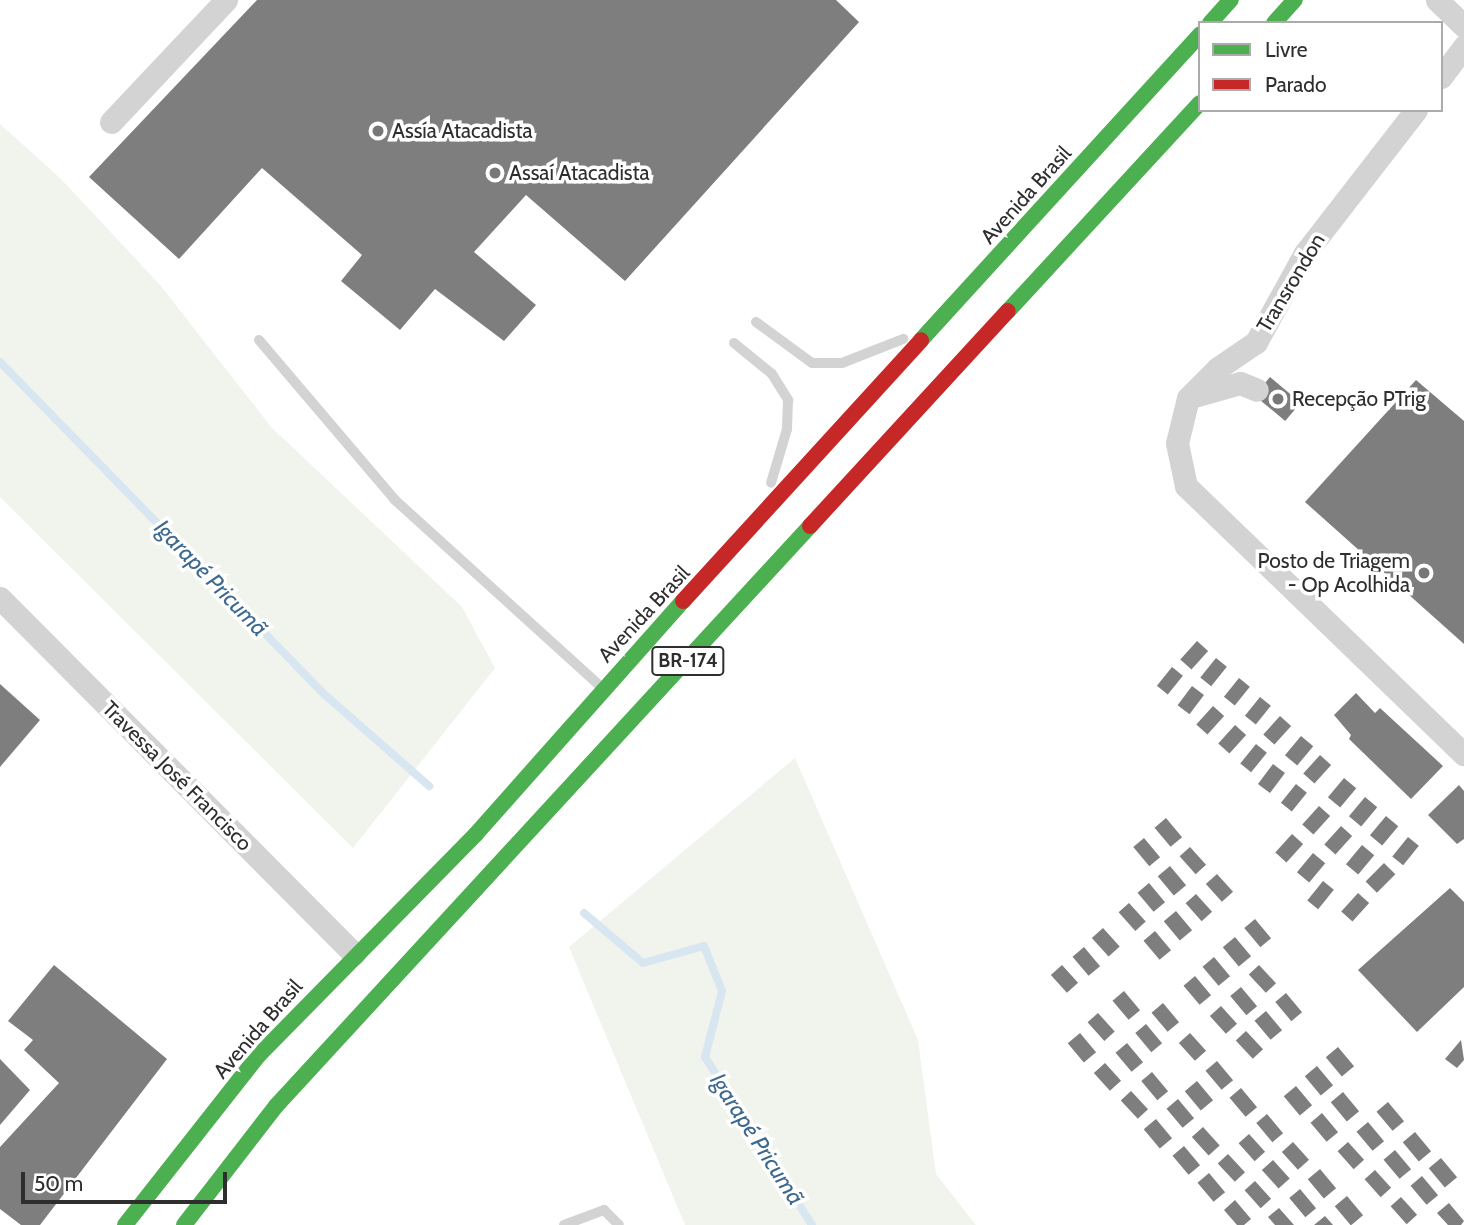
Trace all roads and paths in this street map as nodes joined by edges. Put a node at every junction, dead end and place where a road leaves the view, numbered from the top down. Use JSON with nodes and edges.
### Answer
{"nodes":[{"id":1,"x":226,"y":0,"type":"edge"},
{"id":2,"x":1231,"y":0,"type":"edge"},
{"id":3,"x":1295,"y":0,"type":"edge"},
{"id":4,"x":1437,"y":0,"type":"edge"},
{"id":5,"x":1212,"y":21,"type":"edge"},
{"id":6,"x":1276,"y":21,"type":"edge"},
{"id":7,"x":1464,"y":26,"type":"edge"},
{"id":8,"x":1198,"y":36,"type":"edge"},
{"id":9,"x":1464,"y":46,"type":"edge"},
{"id":10,"x":1443,"y":74,"type":"edge"},
{"id":11,"x":1198,"y":105,"type":"edge"},
{"id":12,"x":1414,"y":112,"type":"edge"},
{"id":13,"x":111,"y":122,"type":"dead end"},
{"id":14,"x":945,"y":316,"type":"junction"},
{"id":15,"x":756,"y":323,"type":"dead end"},
{"id":16,"x":258,"y":340,"type":"dead end"},
{"id":17,"x":734,"y":344,"type":"dead end"},
{"id":18,"x":1257,"y":390,"type":"dead end"},
{"id":19,"x":1188,"y":398,"type":"junction"},
{"id":20,"x":761,"y":518,"type":"junction"},
{"id":21,"x":0,"y":598,"type":"edge"},
{"id":22,"x":604,"y":689,"type":"junction"},
{"id":23,"x":1464,"y":754,"type":"edge"},
{"id":24,"x":354,"y":954,"type":"junction"},
{"id":25,"x":125,"y":1225,"type":"edge"},
{"id":26,"x":184,"y":1225,"type":"edge"},
{"id":27,"x":564,"y":1225,"type":"edge"},
{"id":28,"x":618,"y":1225,"type":"edge"}],
"edges":[{"from":1,"to":13,"type":"street"},
{"from":2,"to":5,"type":"highway"},
{"from":3,"to":6,"type":"highway"},
{"from":4,"to":7,"type":"street"},
{"from":8,"to":14,"type":"highway","name":"Avenida Brasil","number":"BR-174"},
{"from":9,"to":10,"type":"street"},
{"from":11,"to":26,"type":"highway","number":"BR-174"},
{"from":12,"to":19,"type":"street","name":"Transrondon"},
{"from":14,"to":15,"type":"lane"},
{"from":14,"to":20,"type":"highway","name":"Avenida Brasil","number":"BR-174"},
{"from":16,"to":22,"type":"lane"},
{"from":17,"to":20,"type":"lane"},
{"from":18,"to":19,"type":"street"},
{"from":19,"to":23,"type":"street"},
{"from":20,"to":22,"type":"highway","name":"Avenida Brasil","number":"BR-174"},
{"from":21,"to":24,"type":"street","name":"Travessa José Francisco"},
{"from":22,"to":24,"type":"highway","name":"Avenida Brasil","number":"BR-174"},
{"from":24,"to":25,"type":"highway","name":"Avenida Brasil","number":"BR-174"},
{"from":27,"to":28,"type":"lane"}]}
